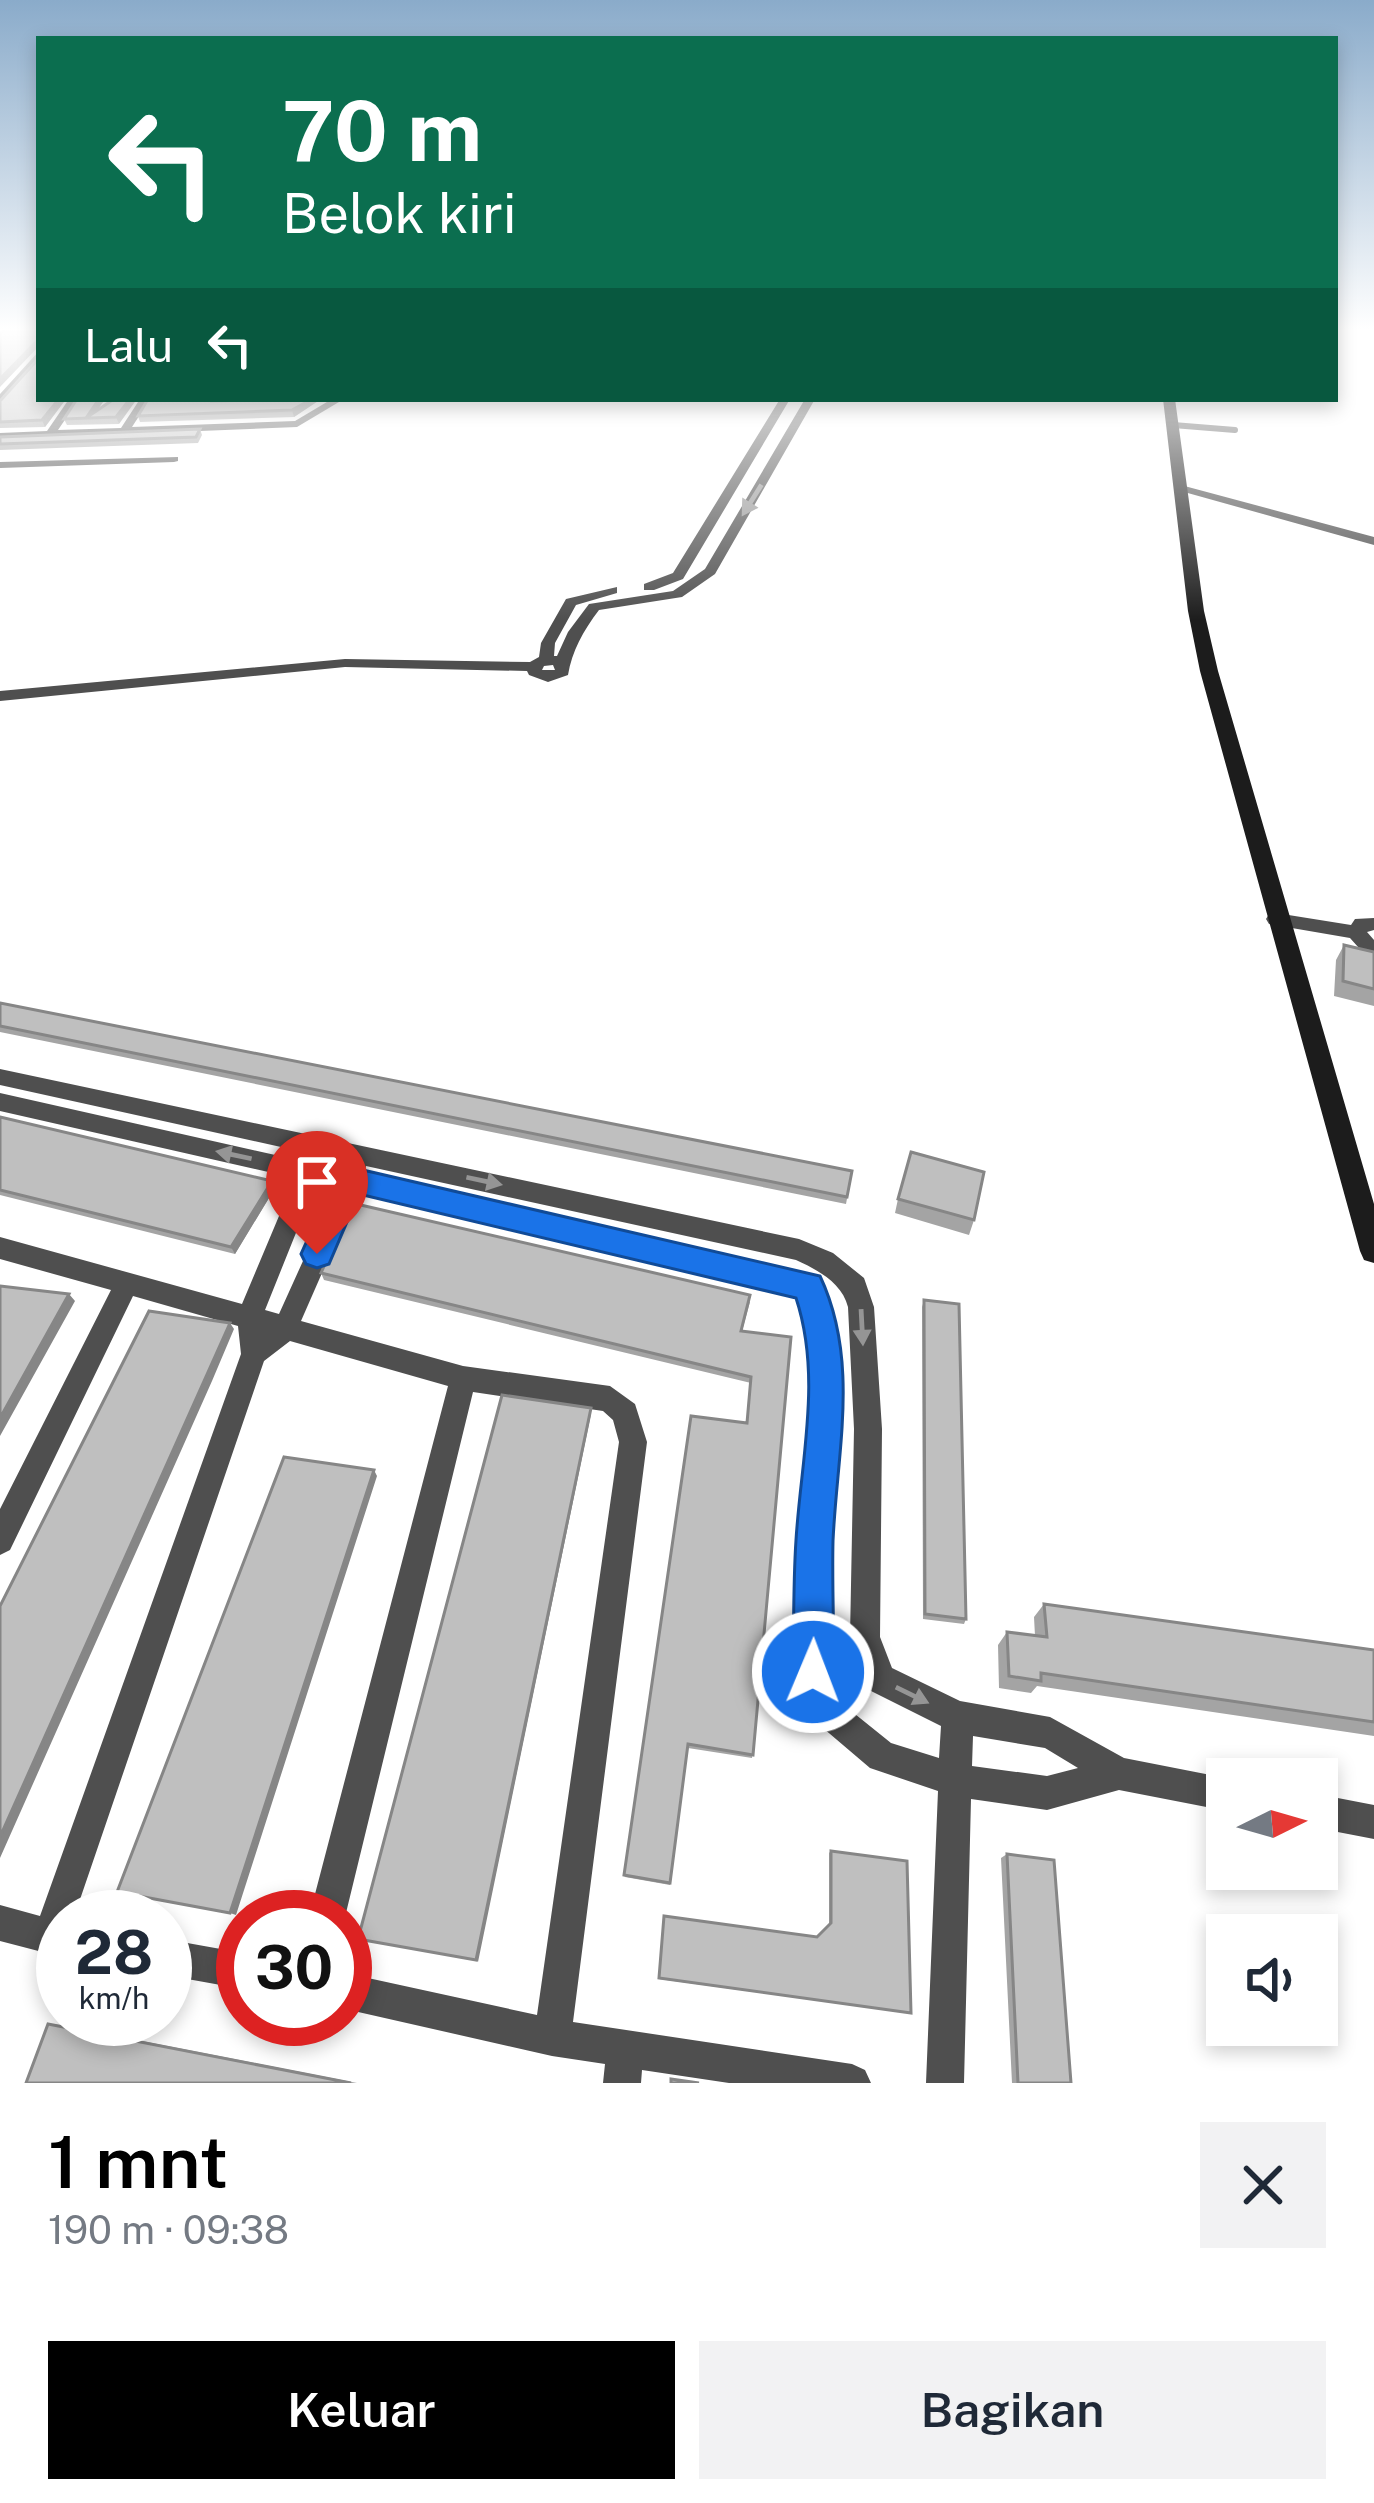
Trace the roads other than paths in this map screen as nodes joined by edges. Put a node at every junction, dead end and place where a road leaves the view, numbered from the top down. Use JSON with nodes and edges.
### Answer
{"nodes":[{"id":1,"x":55,"y":426,"type":"edge"},
{"id":2,"x":127,"y":426,"type":"edge"},
{"id":3,"x":232,"y":426,"type":"edge"},
{"id":4,"x":768,"y":426,"type":"edge"},
{"id":5,"x":795,"y":426,"type":"edge"},
{"id":6,"x":1173,"y":426,"type":"edge"},
{"id":7,"x":1196,"y":426,"type":"edge"},
{"id":8,"x":208,"y":427,"type":"joint"},
{"id":9,"x":1235,"y":430,"type":"dead end"},
{"id":10,"x":124,"y":431,"type":"junction"},
{"id":11,"x":50,"y":434,"type":"junction"},
{"id":12,"x":0,"y":436,"type":"edge"},
{"id":13,"x":760,"y":440,"type":"junction"},
{"id":14,"x":785,"y":443,"type":"junction"},
{"id":15,"x":174,"y":459,"type":"dead end"},
{"id":16,"x":0,"y":466,"type":"edge"},
{"id":17,"x":1181,"y":487,"type":"junction"},
{"id":18,"x":1374,"y":541,"type":"edge"},
{"id":19,"x":547,"y":663,"type":"junction"},
{"id":20,"x":0,"y":696,"type":"edge"},
{"id":21,"x":1276,"y":919,"type":"junction"},
{"id":22,"x":1365,"y":928,"type":"edge"},
{"id":23,"x":1374,"y":952,"type":"edge"},
{"id":24,"x":0,"y":1077,"type":"edge"},
{"id":25,"x":0,"y":1102,"type":"edge"},
{"id":26,"x":322,"y":1147,"type":"junction"},
{"id":27,"x":356,"y":1167,"type":"junction"},
{"id":28,"x":308,"y":1171,"type":"junction"},
{"id":29,"x":0,"y":1248,"type":"edge"},
{"id":30,"x":1374,"y":1251,"type":"edge"},
{"id":31,"x":839,"y":1274,"type":"junction"},
{"id":32,"x":128,"y":1283,"type":"junction"},
{"id":33,"x":808,"y":1286,"type":"junction"},
{"id":34,"x":250,"y":1315,"type":"junction"},
{"id":35,"x":285,"y":1329,"type":"junction"},
{"id":36,"x":254,"y":1354,"type":"junction"},
{"id":37,"x":463,"y":1378,"type":"junction"},
{"id":38,"x":0,"y":1540,"type":"edge"},
{"id":39,"x":957,"y":1717,"type":"junction"},
{"id":40,"x":1119,"y":1774,"type":"junction"},
{"id":41,"x":956,"y":1780,"type":"junction"},
{"id":42,"x":1206,"y":1790,"type":"edge"},
{"id":43,"x":1338,"y":1815,"type":"edge"},
{"id":44,"x":1374,"y":1822,"type":"edge"},
{"id":45,"x":73,"y":1890,"type":"edge"},
{"id":46,"x":334,"y":1890,"type":"edge"},
{"id":47,"x":0,"y":1923,"type":"edge"},
{"id":48,"x":36,"y":1932,"type":"edge"},
{"id":49,"x":372,"y":1997,"type":"edge"},
{"id":50,"x":552,"y":2037,"type":"junction"},
{"id":51,"x":624,"y":2066,"type":"edge"},
{"id":52,"x":852,"y":2083,"type":"edge"},
{"id":53,"x":945,"y":2083,"type":"edge"}],
"edges":[{"from":1,"to":11,"type":"street"},
{"from":2,"to":10,"type":"street"},
{"from":3,"to":8,"type":"street"},
{"from":4,"to":13,"type":"street"},
{"from":5,"to":14,"type":"street"},
{"from":6,"to":17,"type":"main road"},
{"from":7,"to":9,"type":"lane"},
{"from":8,"to":10,"type":"street"},
{"from":10,"to":11,"type":"street"},
{"from":11,"to":12,"type":"street"},
{"from":13,"to":14,"type":"street"},
{"from":13,"to":19,"type":"street"},
{"from":14,"to":19,"type":"street","one_way":true},
{"from":15,"to":16,"type":"street"},
{"from":17,"to":18,"type":"street"},
{"from":17,"to":21,"type":"main road"},
{"from":19,"to":20,"type":"street"},
{"from":21,"to":22,"type":"street"},
{"from":21,"to":30,"type":"main road"},
{"from":22,"to":23,"type":"street"},
{"from":24,"to":26,"type":"street"},
{"from":28,"to":25,"type":"street","one_way":true},
{"from":26,"to":27,"type":"street"},
{"from":26,"to":28,"type":"street"},
{"from":27,"to":28,"type":"street"},
{"from":27,"to":31,"type":"street","one_way":true},
{"from":27,"to":33,"type":"street"},
{"from":27,"to":35,"type":"street"},
{"from":28,"to":34,"type":"street"},
{"from":29,"to":32,"type":"street"},
{"from":31,"to":33,"type":"street"},
{"from":31,"to":39,"type":"street","one_way":true},
{"from":32,"to":34,"type":"street"},
{"from":32,"to":38,"type":"street"},
{"from":33,"to":41,"type":"street"},
{"from":34,"to":35,"type":"street"},
{"from":34,"to":36,"type":"street"},
{"from":35,"to":36,"type":"street"},
{"from":35,"to":37,"type":"street"},
{"from":36,"to":45,"type":"street"},
{"from":37,"to":46,"type":"street"},
{"from":37,"to":50,"type":"street"},
{"from":39,"to":40,"type":"street"},
{"from":39,"to":41,"type":"street"},
{"from":40,"to":41,"type":"street"},
{"from":40,"to":42,"type":"street"},
{"from":41,"to":53,"type":"street"},
{"from":43,"to":44,"type":"street"},
{"from":47,"to":48,"type":"street"},
{"from":49,"to":50,"type":"street"},
{"from":50,"to":51,"type":"street"},
{"from":51,"to":52,"type":"street"}]}
